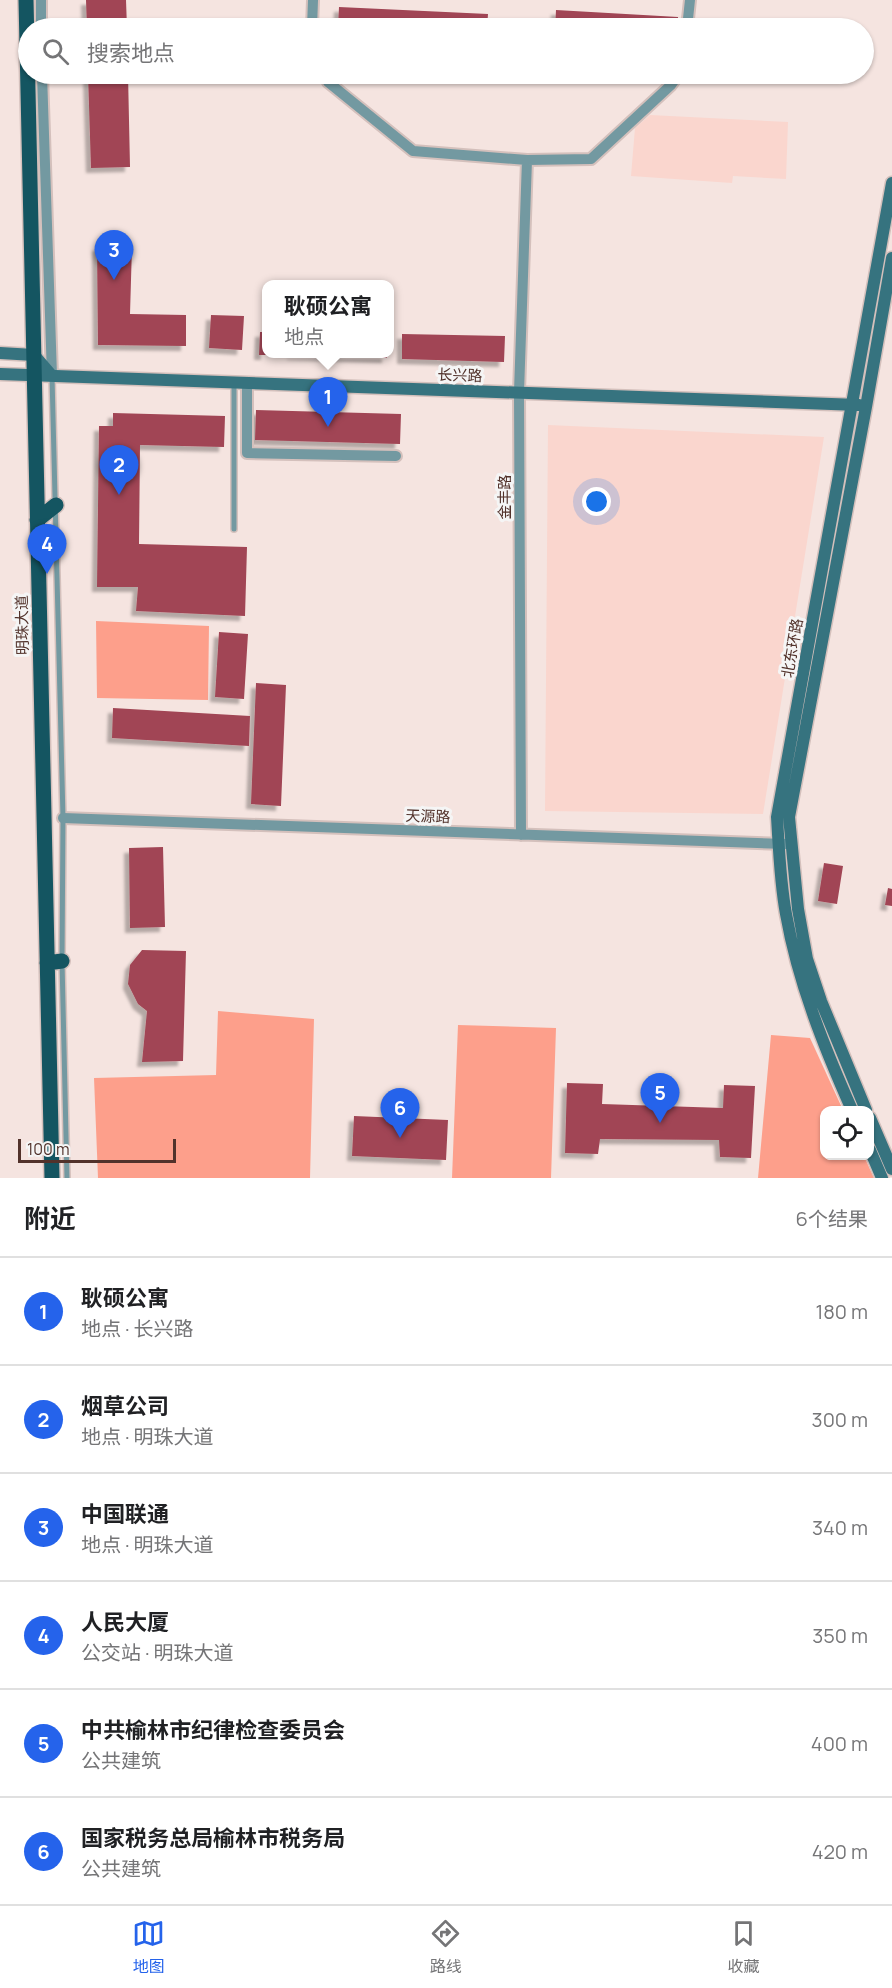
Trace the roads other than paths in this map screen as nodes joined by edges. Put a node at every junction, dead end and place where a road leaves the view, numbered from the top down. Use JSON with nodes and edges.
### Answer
{"nodes":[{"id":1,"x":26,"y":0,"type":"edge"},
{"id":2,"x":41,"y":0,"type":"edge"},
{"id":3,"x":313,"y":0,"type":"edge"},
{"id":4,"x":690,"y":0,"type":"edge"},
{"id":5,"x":27,"y":18,"type":"edge"},
{"id":6,"x":41,"y":18,"type":"edge"},
{"id":7,"x":312,"y":18,"type":"edge"},
{"id":8,"x":688,"y":18,"type":"edge"},
{"id":9,"x":28,"y":84,"type":"edge"},
{"id":10,"x":42,"y":84,"type":"edge"},
{"id":11,"x":330,"y":84,"type":"edge"},
{"id":12,"x":672,"y":84,"type":"edge"},
{"id":13,"x":527,"y":160,"type":"junction"},
{"id":14,"x":892,"y":183,"type":"edge"},
{"id":15,"x":892,"y":258,"type":"edge"},
{"id":16,"x":0,"y":353,"type":"edge"},
{"id":17,"x":34,"y":355,"type":"junction"},
{"id":18,"x":0,"y":374,"type":"edge"},
{"id":19,"x":34,"y":376,"type":"junction"},
{"id":20,"x":52,"y":376,"type":"junction"},
{"id":21,"x":241,"y":383,"type":"junction"},
{"id":22,"x":519,"y":392,"type":"junction"},
{"id":23,"x":853,"y":404,"type":"junction"},
{"id":24,"x":866,"y":407,"type":"junction"},
{"id":25,"x":396,"y":456,"type":"dead end"},
{"id":26,"x":56,"y":505,"type":"junction"},
{"id":27,"x":37,"y":520,"type":"junction"},
{"id":28,"x":234,"y":529,"type":"dead end"},
{"id":29,"x":63,"y":818,"type":"junction"},
{"id":30,"x":521,"y":834,"type":"junction"},
{"id":31,"x":785,"y":844,"type":"junction"},
{"id":32,"x":55,"y":962,"type":"junction"},
{"id":33,"x":850,"y":1106,"type":"edge"},
{"id":34,"x":864,"y":1106,"type":"edge"},
{"id":35,"x":874,"y":1127,"type":"edge"},
{"id":36,"x":874,"y":1159,"type":"edge"},
{"id":37,"x":892,"y":1169,"type":"edge"},
{"id":38,"x":52,"y":1178,"type":"edge"},
{"id":39,"x":68,"y":1178,"type":"edge"},
{"id":40,"x":882,"y":1178,"type":"edge"}],
"edges":[{"from":1,"to":5,"type":"main road","name":"明珠大道"},
{"from":2,"to":6,"type":"street"},
{"from":3,"to":7,"type":"street"},
{"from":4,"to":8,"type":"street"},
{"from":9,"to":17,"type":"main road","name":"明珠大道"},
{"from":10,"to":20,"type":"street"},
{"from":11,"to":13,"type":"street"},
{"from":12,"to":13,"type":"street"},
{"from":13,"to":22,"type":"street","name":"金丰路"},
{"from":14,"to":23,"type":"main road","name":"北东环路"},
{"from":15,"to":24,"type":"main road","name":"北东环路"},
{"from":16,"to":17,"type":"main road"},
{"from":17,"to":19,"type":"main road","name":"明珠大道"},
{"from":17,"to":20,"type":"main road"},
{"from":18,"to":19,"type":"main road","name":"长兴路"},
{"from":19,"to":20,"type":"main road","name":"长兴路"},
{"from":19,"to":27,"type":"main road","name":"明珠大道"},
{"from":20,"to":21,"type":"main road","name":"长兴路"},
{"from":20,"to":26,"type":"lane"},
{"from":21,"to":22,"type":"main road","name":"长兴路"},
{"from":21,"to":25,"type":"street"},
{"from":21,"to":28,"type":"lane"},
{"from":22,"to":23,"type":"main road","name":"长兴路"},
{"from":22,"to":30,"type":"street","name":"金丰路"},
{"from":23,"to":24,"type":"main road","name":"长兴路"},
{"from":23,"to":31,"type":"main road","name":"北东环路"},
{"from":24,"to":31,"type":"main road","name":"北东环路"},
{"from":26,"to":27,"type":"main road"},
{"from":26,"to":29,"type":"lane"},
{"from":27,"to":32,"type":"main road","name":"明珠大道"},
{"from":29,"to":30,"type":"street","name":"天源路"},
{"from":29,"to":32,"type":"lane"},
{"from":30,"to":31,"type":"street","name":"天源路"},
{"from":31,"to":33,"type":"main road","name":"北东环路"},
{"from":31,"to":34,"type":"main road","name":"北东环路"},
{"from":32,"to":38,"type":"main road","name":"明珠大道"},
{"from":32,"to":39,"type":"lane"},
{"from":35,"to":37,"type":"main road"},
{"from":36,"to":40,"type":"main road"}]}
